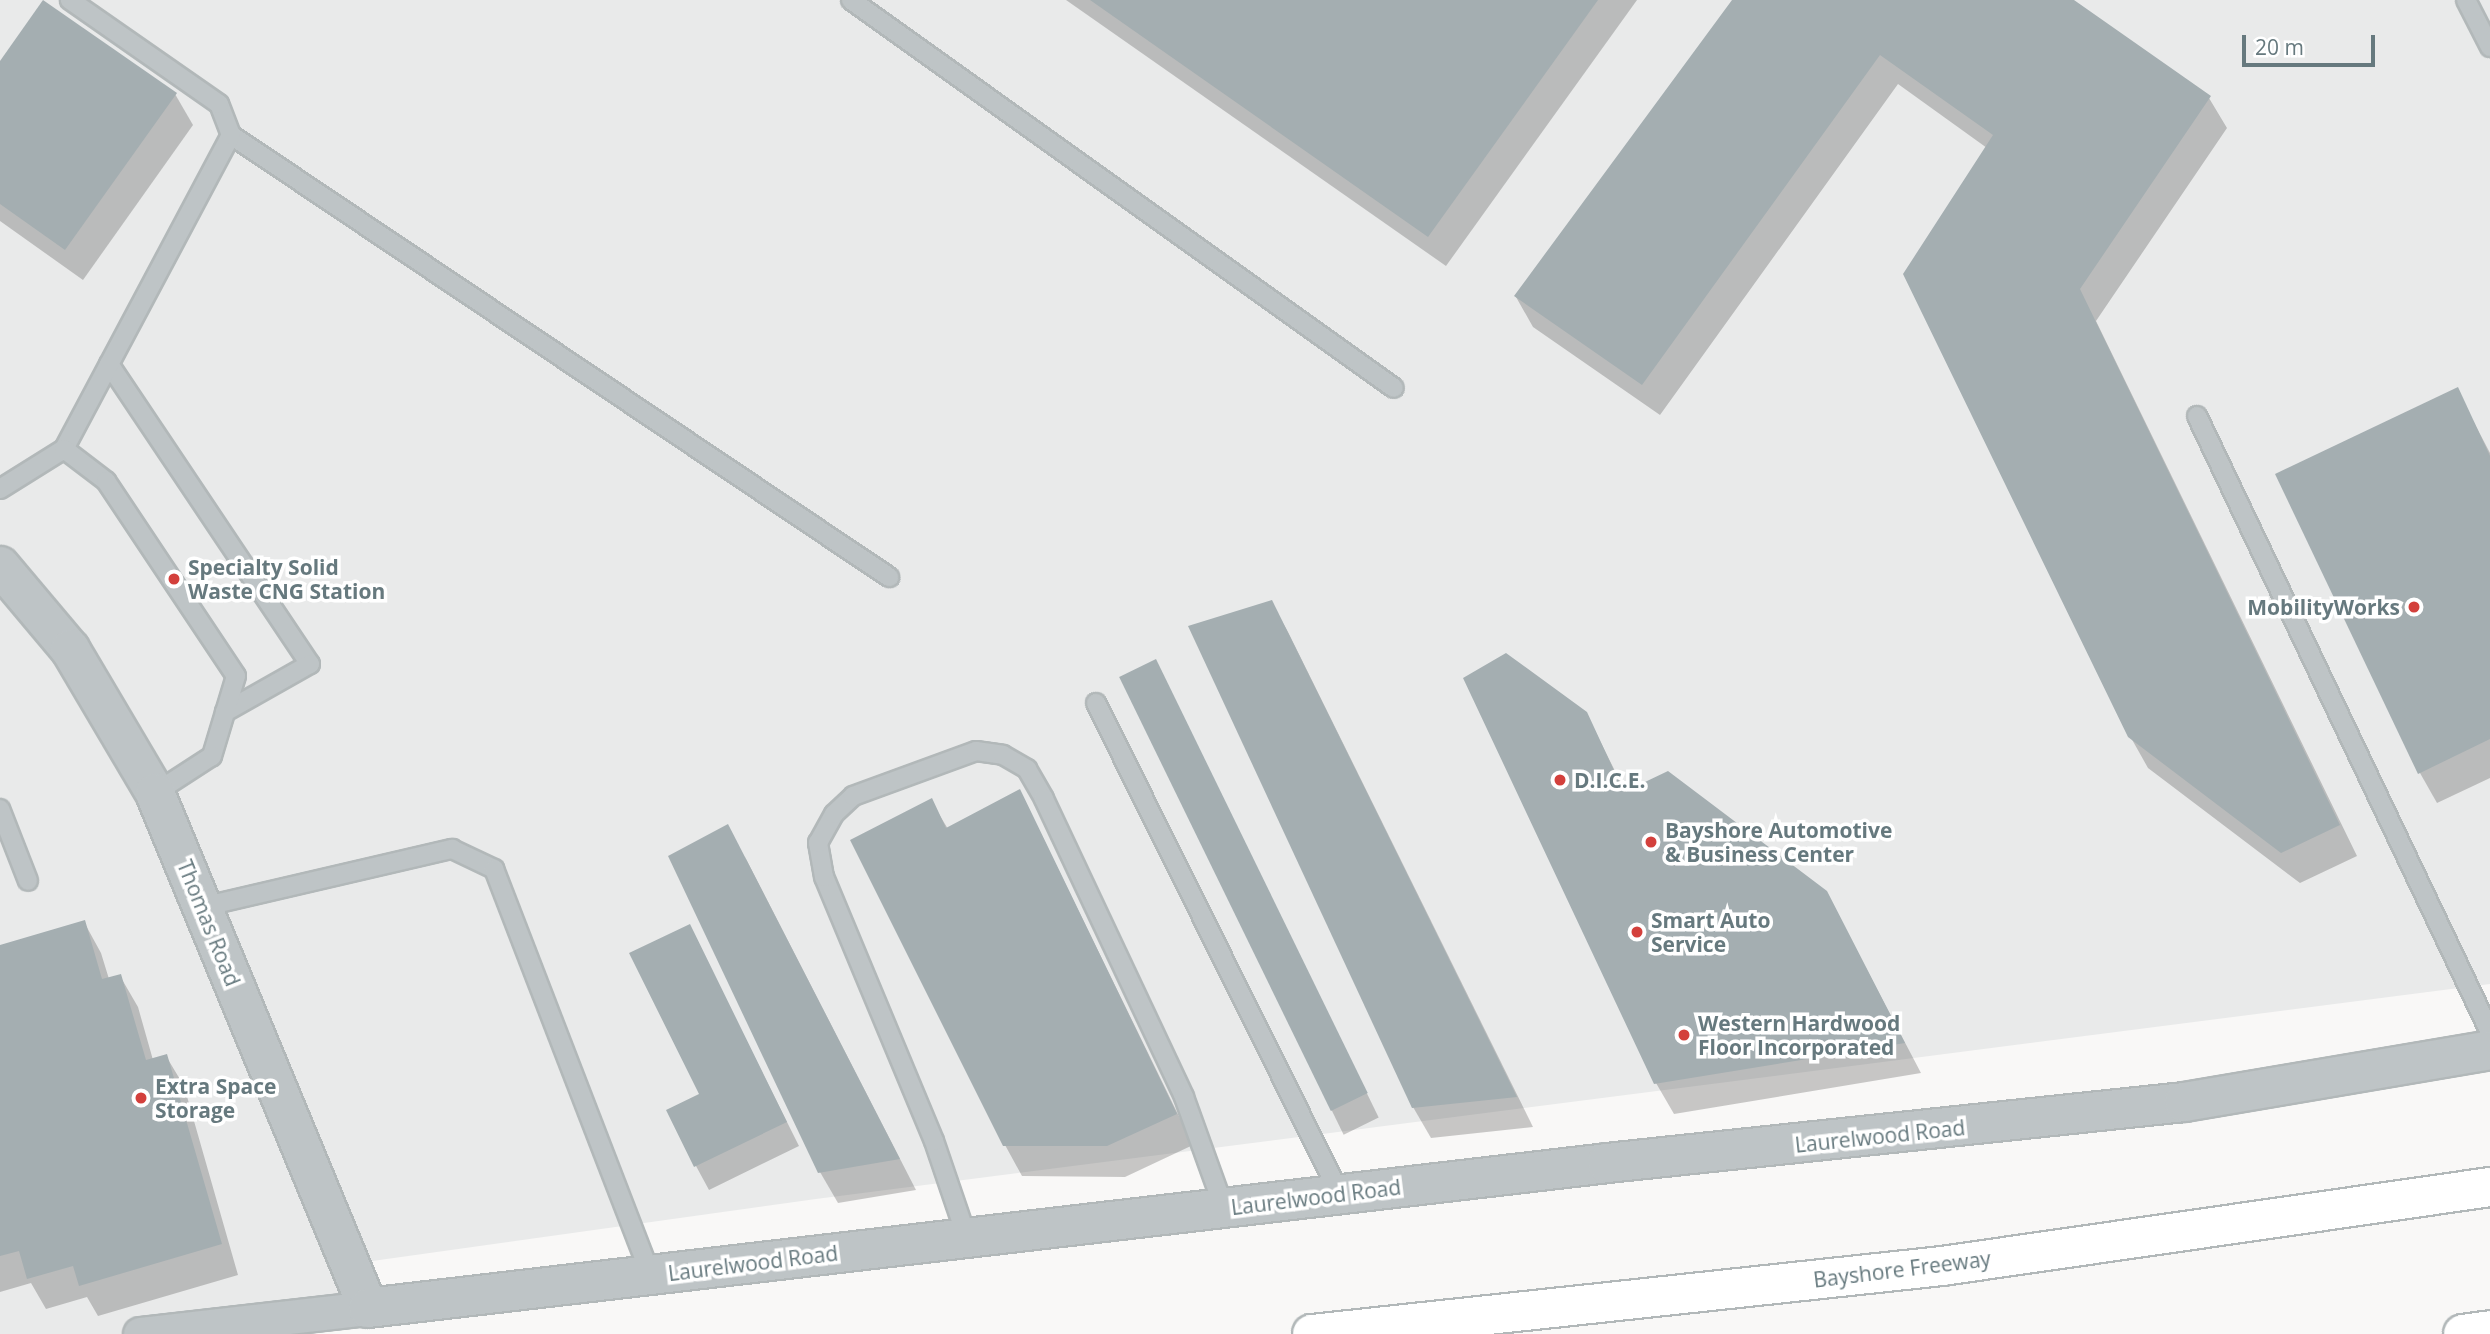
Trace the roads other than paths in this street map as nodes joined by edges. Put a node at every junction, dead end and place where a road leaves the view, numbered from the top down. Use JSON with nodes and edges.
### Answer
{"nodes":[{"id":1,"x":70,"y":0,"type":"edge"},
{"id":2,"x":851,"y":0,"type":"edge"},
{"id":3,"x":2466,"y":0,"type":"edge"},
{"id":4,"x":2490,"y":47,"type":"edge"},
{"id":5,"x":231,"y":135,"type":"junction"},
{"id":6,"x":109,"y":365,"type":"junction"},
{"id":7,"x":1394,"y":388,"type":"dead end"},
{"id":8,"x":2197,"y":416,"type":"dead end"},
{"id":9,"x":64,"y":449,"type":"junction"},
{"id":10,"x":0,"y":489,"type":"edge"},
{"id":11,"x":0,"y":566,"type":"edge"},
{"id":12,"x":889,"y":577,"type":"dead end"},
{"id":13,"x":1096,"y":703,"type":"dead end"},
{"id":14,"x":225,"y":712,"type":"junction"},
{"id":15,"x":155,"y":793,"type":"junction"},
{"id":16,"x":0,"y":809,"type":"edge"},
{"id":17,"x":28,"y":881,"type":"dead end"},
{"id":18,"x":202,"y":907,"type":"junction"},
{"id":19,"x":2490,"y":1032,"type":"edge"},
{"id":20,"x":2490,"y":1050,"type":"edge"},
{"id":21,"x":2490,"y":1187,"type":"edge"},
{"id":22,"x":1340,"y":1194,"type":"junction"},
{"id":23,"x":1224,"y":1208,"type":"junction"},
{"id":24,"x":967,"y":1238,"type":"junction"},
{"id":25,"x":651,"y":1275,"type":"junction"},
{"id":26,"x":368,"y":1308,"type":"junction"},
{"id":27,"x":2490,"y":1330,"type":"edge"},
{"id":28,"x":140,"y":1334,"type":"edge"},
{"id":29,"x":1312,"y":1334,"type":"edge"},
{"id":30,"x":2463,"y":1334,"type":"edge"}],
"edges":[{"from":1,"to":5,"type":"lane"},
{"from":2,"to":7,"type":"lane"},
{"from":3,"to":4,"type":"lane"},
{"from":5,"to":6,"type":"lane"},
{"from":5,"to":12,"type":"lane"},
{"from":6,"to":9,"type":"lane"},
{"from":6,"to":14,"type":"lane"},
{"from":8,"to":19,"type":"lane"},
{"from":9,"to":10,"type":"lane"},
{"from":9,"to":14,"type":"lane"},
{"from":11,"to":15,"type":"street","name":"Thomas Road"},
{"from":13,"to":22,"type":"lane"},
{"from":14,"to":15,"type":"lane"},
{"from":15,"to":18,"type":"street","name":"Thomas Road"},
{"from":16,"to":17,"type":"lane"},
{"from":18,"to":25,"type":"lane"},
{"from":18,"to":26,"type":"street","name":"Thomas Road"},
{"from":20,"to":22,"type":"street","name":"Laurelwood Road"},
{"from":21,"to":29,"type":"highway","name":"Bayshore Freeway"},
{"from":22,"to":23,"type":"street","name":"Laurelwood Road"},
{"from":23,"to":24,"type":"street","name":"Laurelwood Road"},
{"from":23,"to":24,"type":"lane"},
{"from":24,"to":25,"type":"street","name":"Laurelwood Road"},
{"from":25,"to":26,"type":"street","name":"Laurelwood Road"},
{"from":26,"to":28,"type":"street","name":"Laurelwood Road"},
{"from":27,"to":30,"type":"highway"}]}
